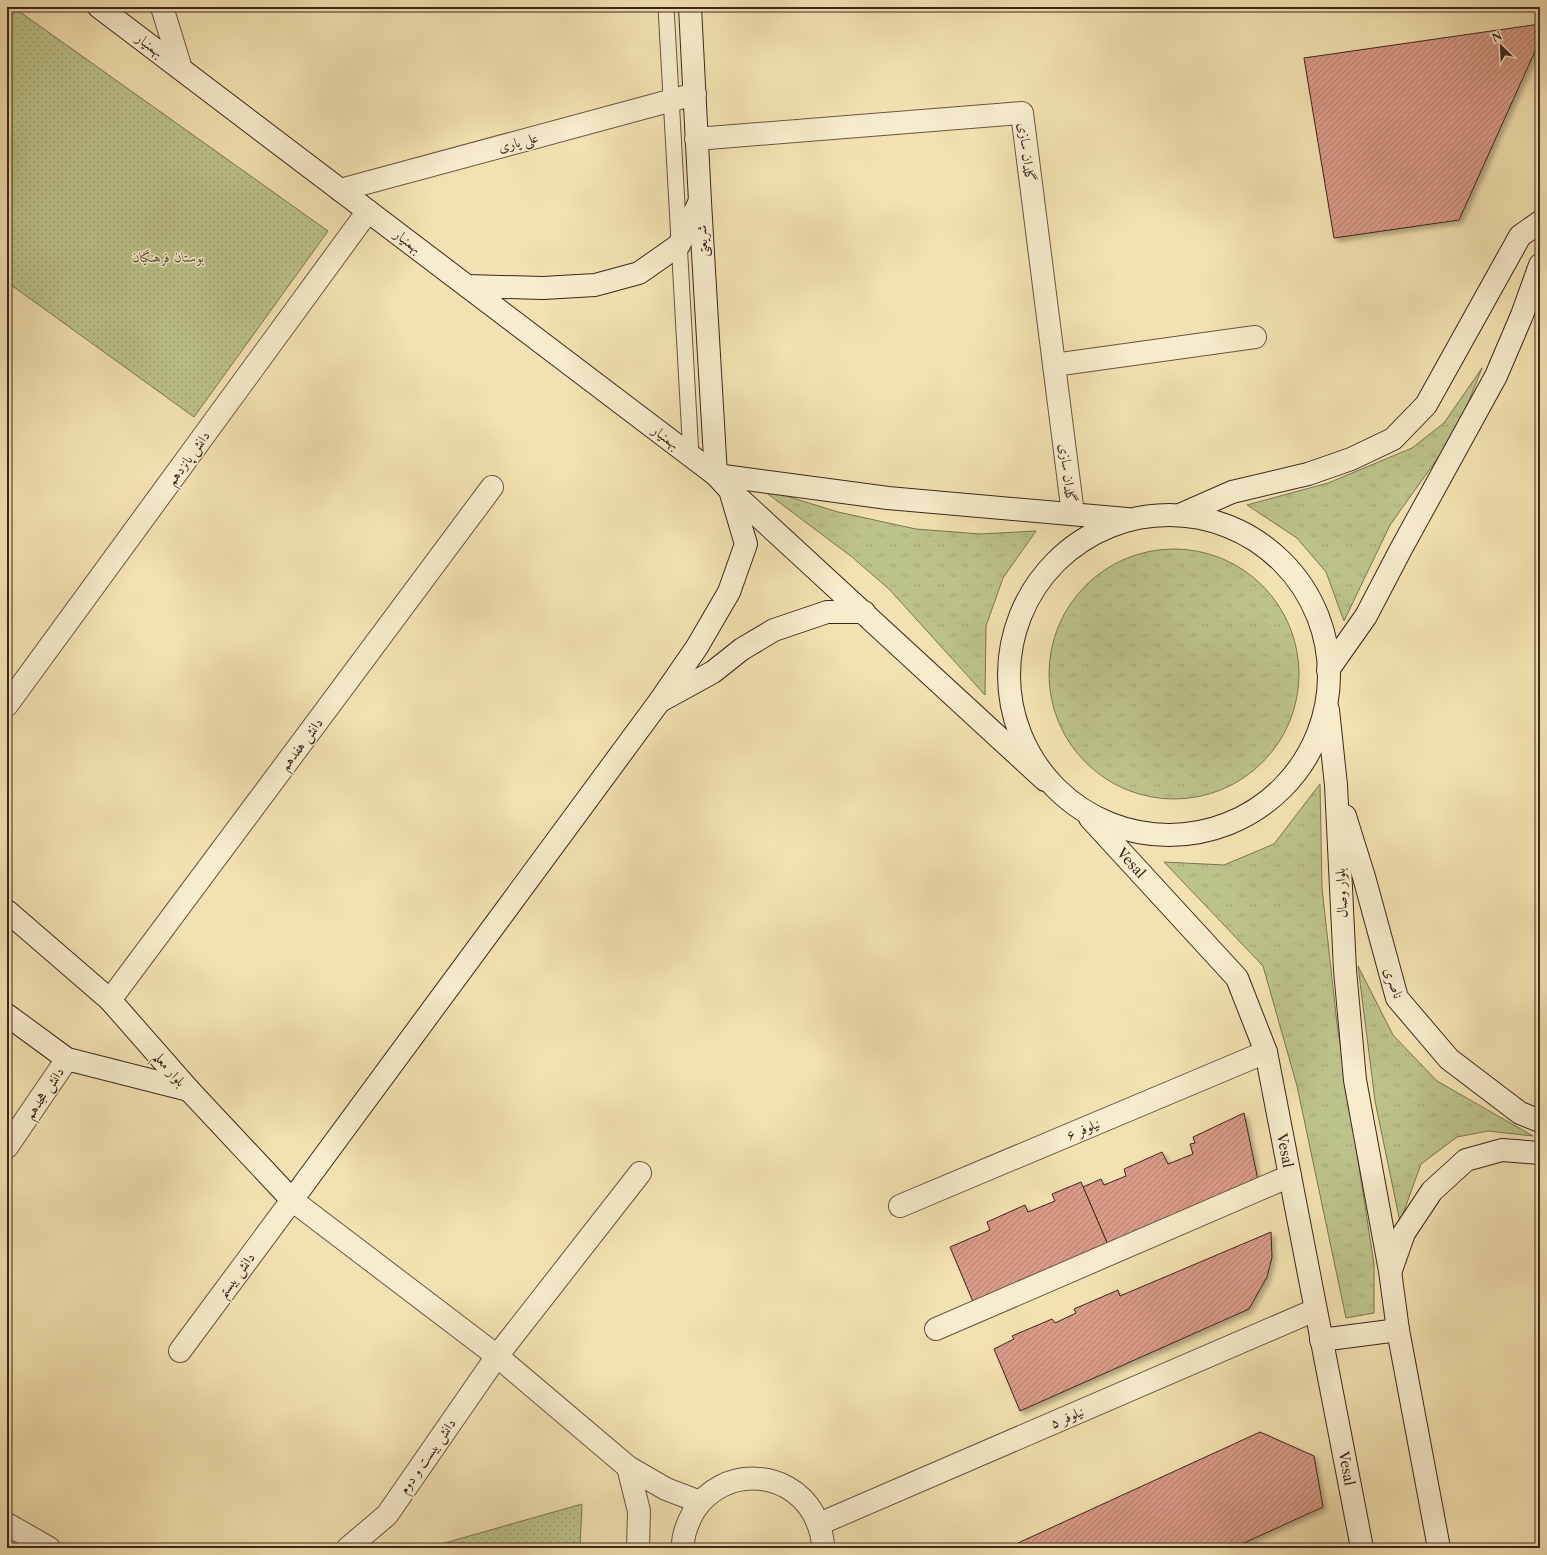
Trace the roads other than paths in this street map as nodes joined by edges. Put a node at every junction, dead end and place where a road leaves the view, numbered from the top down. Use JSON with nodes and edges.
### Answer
{"nodes":[{"id":1,"x":99,"y":7,"type":"edge"},
{"id":2,"x":162,"y":7,"type":"edge"},
{"id":3,"x":666,"y":7,"type":"edge"},
{"id":4,"x":690,"y":7,"type":"edge"},
{"id":5,"x":181,"y":69,"type":"junction"},
{"id":6,"x":695,"y":94,"type":"junction"},
{"id":7,"x":671,"y":101,"type":"junction"},
{"id":8,"x":696,"y":139,"type":"junction"},
{"id":9,"x":340,"y":190,"type":"junction"},
{"id":10,"x":700,"y":202,"type":"junction"},
{"id":11,"x":368,"y":211,"type":"junction"},
{"id":12,"x":1540,"y":222,"type":"edge"},
{"id":13,"x":679,"y":244,"type":"junction"},
{"id":14,"x":1540,"y":265,"type":"edge"},
{"id":15,"x":467,"y":286,"type":"junction"},
{"id":16,"x":1255,"y":337,"type":"dead end"},
{"id":17,"x":1054,"y":365,"type":"junction"},
{"id":18,"x":691,"y":456,"type":"junction"},
{"id":19,"x":723,"y":483,"type":"junction"},
{"id":20,"x":492,"y":487,"type":"dead end"},
{"id":21,"x":1073,"y":514,"type":"junction"},
{"id":22,"x":1182,"y":514,"type":"junction"},
{"id":23,"x":1128,"y":519,"type":"junction"},
{"id":24,"x":864,"y":612,"type":"junction"},
{"id":25,"x":1328,"y":670,"type":"junction"},
{"id":26,"x":659,"y":702,"type":"junction"},
{"id":27,"x":7,"y":705,"type":"edge"},
{"id":28,"x":1328,"y":706,"type":"junction"},
{"id":29,"x":1045,"y":780,"type":"junction"},
{"id":30,"x":1336,"y":785,"type":"junction"},
{"id":31,"x":1085,"y":813,"type":"junction"},
{"id":32,"x":7,"y":911,"type":"edge"},
{"id":33,"x":110,"y":1000,"type":"junction"},
{"id":34,"x":7,"y":1015,"type":"edge"},
{"id":35,"x":1266,"y":1052,"type":"junction"},
{"id":36,"x":67,"y":1059,"type":"junction"},
{"id":37,"x":189,"y":1090,"type":"junction"},
{"id":38,"x":1540,"y":1122,"type":"edge"},
{"id":39,"x":7,"y":1147,"type":"edge"},
{"id":40,"x":1540,"y":1153,"type":"edge"},
{"id":41,"x":640,"y":1173,"type":"dead end"},
{"id":42,"x":1290,"y":1176,"type":"junction"},
{"id":43,"x":292,"y":1200,"type":"junction"},
{"id":44,"x":900,"y":1206,"type":"dead end"},
{"id":45,"x":1390,"y":1272,"type":"junction"},
{"id":46,"x":1315,"y":1310,"type":"junction"},
{"id":47,"x":936,"y":1329,"type":"dead end"},
{"id":48,"x":1398,"y":1330,"type":"junction"},
{"id":49,"x":1321,"y":1340,"type":"junction"},
{"id":50,"x":180,"y":1351,"type":"dead end"},
{"id":51,"x":497,"y":1356,"type":"junction"},
{"id":52,"x":628,"y":1467,"type":"junction"},
{"id":53,"x":700,"y":1502,"type":"junction"},
{"id":54,"x":7,"y":1524,"type":"edge"},
{"id":55,"x":819,"y":1524,"type":"junction"},
{"id":56,"x":49,"y":1548,"type":"edge"},
{"id":57,"x":348,"y":1548,"type":"edge"},
{"id":58,"x":638,"y":1548,"type":"edge"},
{"id":59,"x":683,"y":1548,"type":"edge"},
{"id":60,"x":823,"y":1548,"type":"edge"},
{"id":61,"x":1362,"y":1548,"type":"edge"},
{"id":62,"x":1439,"y":1548,"type":"edge"}],
"edges":[{"from":1,"to":5,"type":"street","name":"بهمنیار"},
{"from":2,"to":5,"type":"street"},
{"from":3,"to":7,"type":"lane"},
{"from":4,"to":6,"type":"street","name":"شریعتی"},
{"from":5,"to":9,"type":"street","name":"بهمنیار"},
{"from":6,"to":7,"type":"street","name":"علی یاری"},
{"from":6,"to":8,"type":"street","name":"شریعتی"},
{"from":7,"to":9,"type":"street","name":"علی یاری"},
{"from":7,"to":13,"type":"lane"},
{"from":8,"to":10,"type":"street","name":"شریعتی"},
{"from":8,"to":17,"type":"street","name":"گلدان سازی"},
{"from":9,"to":11,"type":"street","name":"بهمنیار"},
{"from":10,"to":13,"type":"street"},
{"from":10,"to":19,"type":"street","name":"شریعتی"},
{"from":11,"to":15,"type":"street","name":"بهمنیار"},
{"from":11,"to":27,"type":"street","name":"دانش پانزدهم"},
{"from":12,"to":22,"type":"street"},
{"from":13,"to":15,"type":"street"},
{"from":13,"to":18,"type":"lane"},
{"from":14,"to":25,"type":"street"},
{"from":15,"to":18,"type":"street","name":"بهمنیار"},
{"from":16,"to":17,"type":"street"},
{"from":17,"to":21,"type":"street","name":"گلدان سازی"},
{"from":18,"to":19,"type":"street","name":"بهمنیار"},
{"from":19,"to":21,"type":"street"},
{"from":19,"to":24,"type":"street","name":"بهمنیار"},
{"from":19,"to":26,"type":"street","name":"شریعتی"},
{"from":20,"to":33,"type":"street","name":"دانش هفدهم"},
{"from":21,"to":23,"type":"street"},
{"from":22,"to":23,"type":"street"},
{"from":22,"to":25,"type":"street"},
{"from":23,"to":29,"type":"street"},
{"from":24,"to":26,"type":"street"},
{"from":24,"to":29,"type":"street","name":"بهمنیار"},
{"from":25,"to":28,"type":"street"},
{"from":26,"to":43,"type":"street","name":"دانش بیستم"},
{"from":28,"to":30,"type":"street"},
{"from":28,"to":31,"type":"street"},
{"from":29,"to":31,"type":"street","name":"بهمنیار"},
{"from":30,"to":38,"type":"street","name":"ناصری"},
{"from":30,"to":45,"type":"street"},
{"from":31,"to":35,"type":"street","name":"Vesal"},
{"from":32,"to":33,"type":"street","name":"بلوار معلم"},
{"from":33,"to":37,"type":"street","name":"بلوار معلم"},
{"from":34,"to":36,"type":"street","name":"بلوار معلم"},
{"from":35,"to":42,"type":"street","name":"Vesal"},
{"from":35,"to":44,"type":"street","name":"نیلوفر ۶"},
{"from":36,"to":37,"type":"street","name":"بلوار معلم"},
{"from":36,"to":39,"type":"street","name":"دانش هجدهم"},
{"from":37,"to":43,"type":"street"},
{"from":40,"to":45,"type":"street"},
{"from":41,"to":51,"type":"street","name":"دانش بیست و دوم"},
{"from":42,"to":46,"type":"street","name":"Vesal"},
{"from":42,"to":47,"type":"street"},
{"from":43,"to":50,"type":"street","name":"دانش بیستم"},
{"from":43,"to":51,"type":"street"},
{"from":45,"to":48,"type":"street"},
{"from":46,"to":49,"type":"street","name":"Vesal"},
{"from":46,"to":55,"type":"street","name":"نیلوفر ۵"},
{"from":48,"to":49,"type":"street"},
{"from":48,"to":62,"type":"street"},
{"from":49,"to":61,"type":"street","name":"Vesal"},
{"from":51,"to":52,"type":"street"},
{"from":51,"to":57,"type":"street","name":"دانش بیست و دوم"},
{"from":52,"to":53,"type":"street"},
{"from":52,"to":58,"type":"street"},
{"from":53,"to":55,"type":"street"},
{"from":53,"to":59,"type":"street"},
{"from":54,"to":56,"type":"street"},
{"from":55,"to":60,"type":"street"}]}
